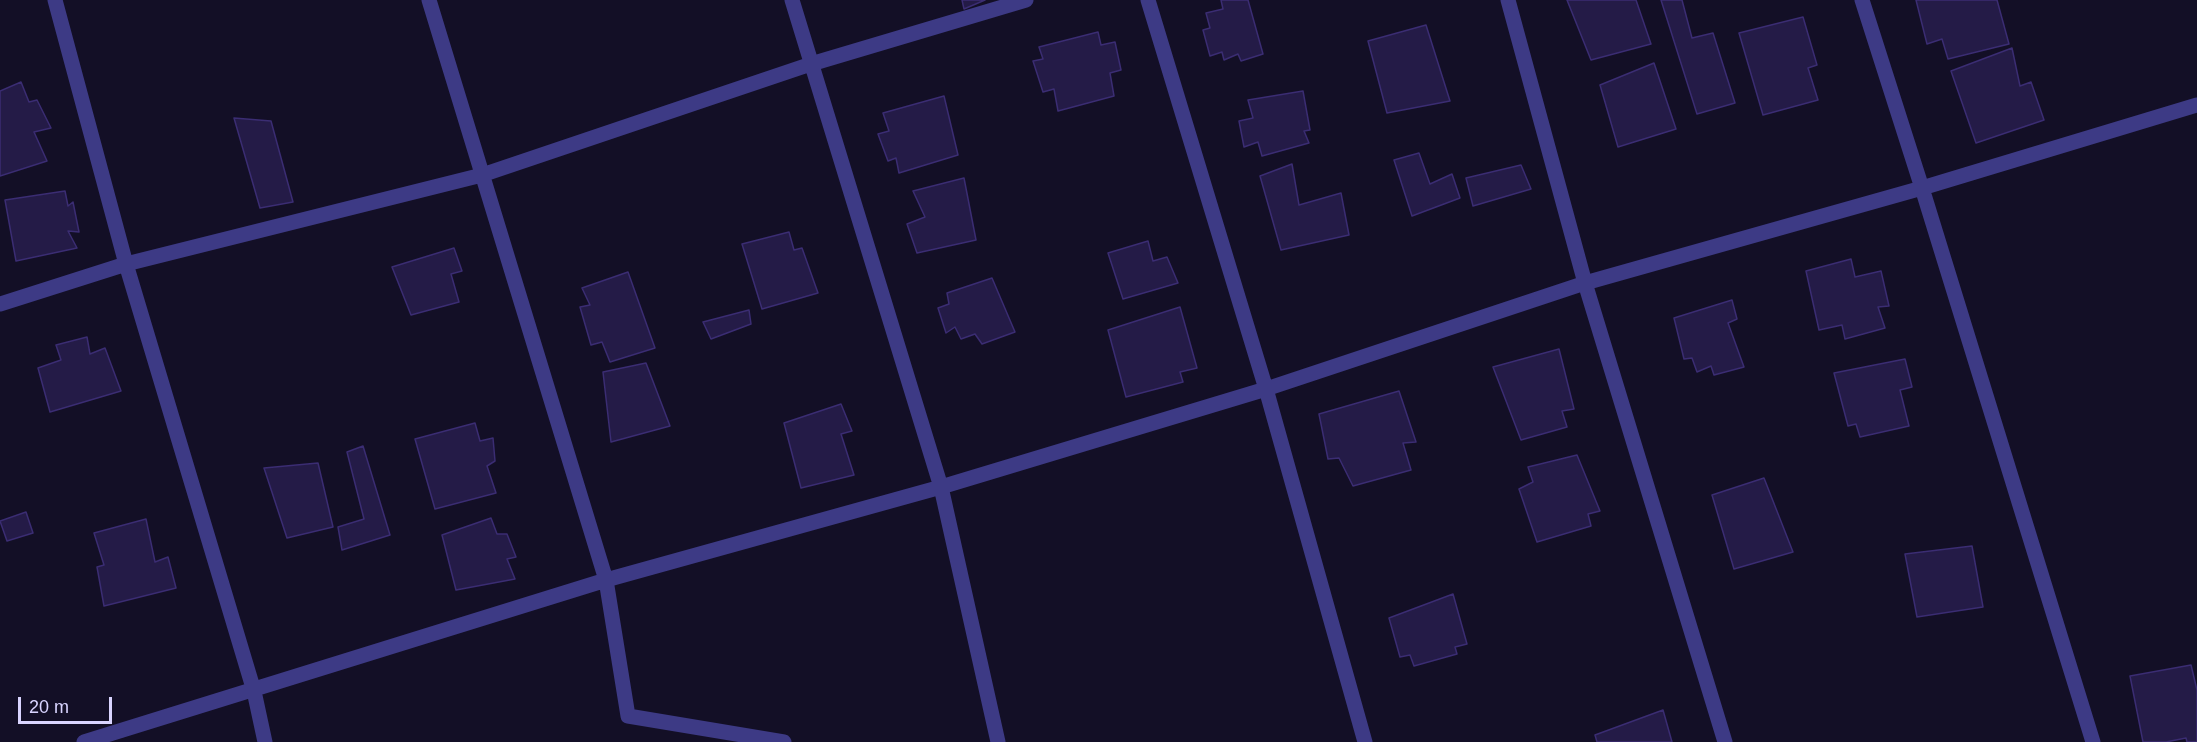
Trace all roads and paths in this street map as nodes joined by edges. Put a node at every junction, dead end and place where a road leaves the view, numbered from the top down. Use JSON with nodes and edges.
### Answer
{"nodes":[{"id":1,"x":55,"y":0,"type":"edge"},
{"id":2,"x":429,"y":0,"type":"edge"},
{"id":3,"x":792,"y":0,"type":"edge"},
{"id":4,"x":1026,"y":0,"type":"edge"},
{"id":5,"x":1148,"y":0,"type":"edge"},
{"id":6,"x":1508,"y":0,"type":"edge"},
{"id":7,"x":1862,"y":0,"type":"edge"},
{"id":8,"x":811,"y":64,"type":"junction"},
{"id":9,"x":2197,"y":105,"type":"edge"},
{"id":10,"x":482,"y":175,"type":"junction"},
{"id":11,"x":1922,"y":188,"type":"junction"},
{"id":12,"x":126,"y":264,"type":"junction"},
{"id":13,"x":1585,"y":284,"type":"junction"},
{"id":14,"x":0,"y":304,"type":"edge"},
{"id":15,"x":1266,"y":389,"type":"junction"},
{"id":16,"x":941,"y":487,"type":"junction"},
{"id":17,"x":606,"y":580,"type":"junction"},
{"id":18,"x":254,"y":691,"type":"junction"},
{"id":19,"x":84,"y":742,"type":"edge"},
{"id":20,"x":266,"y":742,"type":"edge"},
{"id":21,"x":784,"y":742,"type":"edge"},
{"id":22,"x":998,"y":742,"type":"edge"},
{"id":23,"x":1365,"y":742,"type":"edge"},
{"id":24,"x":1725,"y":742,"type":"edge"},
{"id":25,"x":2093,"y":742,"type":"edge"}],
"edges":[{"from":1,"to":12,"type":"street"},
{"from":2,"to":10,"type":"street"},
{"from":3,"to":8,"type":"street"},
{"from":4,"to":8,"type":"street"},
{"from":5,"to":15,"type":"street"},
{"from":6,"to":13,"type":"street"},
{"from":7,"to":11,"type":"street"},
{"from":8,"to":10,"type":"street"},
{"from":8,"to":16,"type":"street"},
{"from":9,"to":11,"type":"street"},
{"from":10,"to":12,"type":"street"},
{"from":10,"to":17,"type":"street"},
{"from":11,"to":13,"type":"street"},
{"from":11,"to":25,"type":"street"},
{"from":12,"to":14,"type":"street"},
{"from":12,"to":18,"type":"street"},
{"from":13,"to":15,"type":"street"},
{"from":13,"to":24,"type":"street"},
{"from":15,"to":16,"type":"street"},
{"from":15,"to":23,"type":"street"},
{"from":16,"to":17,"type":"street"},
{"from":16,"to":22,"type":"street"},
{"from":17,"to":18,"type":"street"},
{"from":17,"to":21,"type":"street"},
{"from":18,"to":19,"type":"street"},
{"from":18,"to":20,"type":"street"}]}
